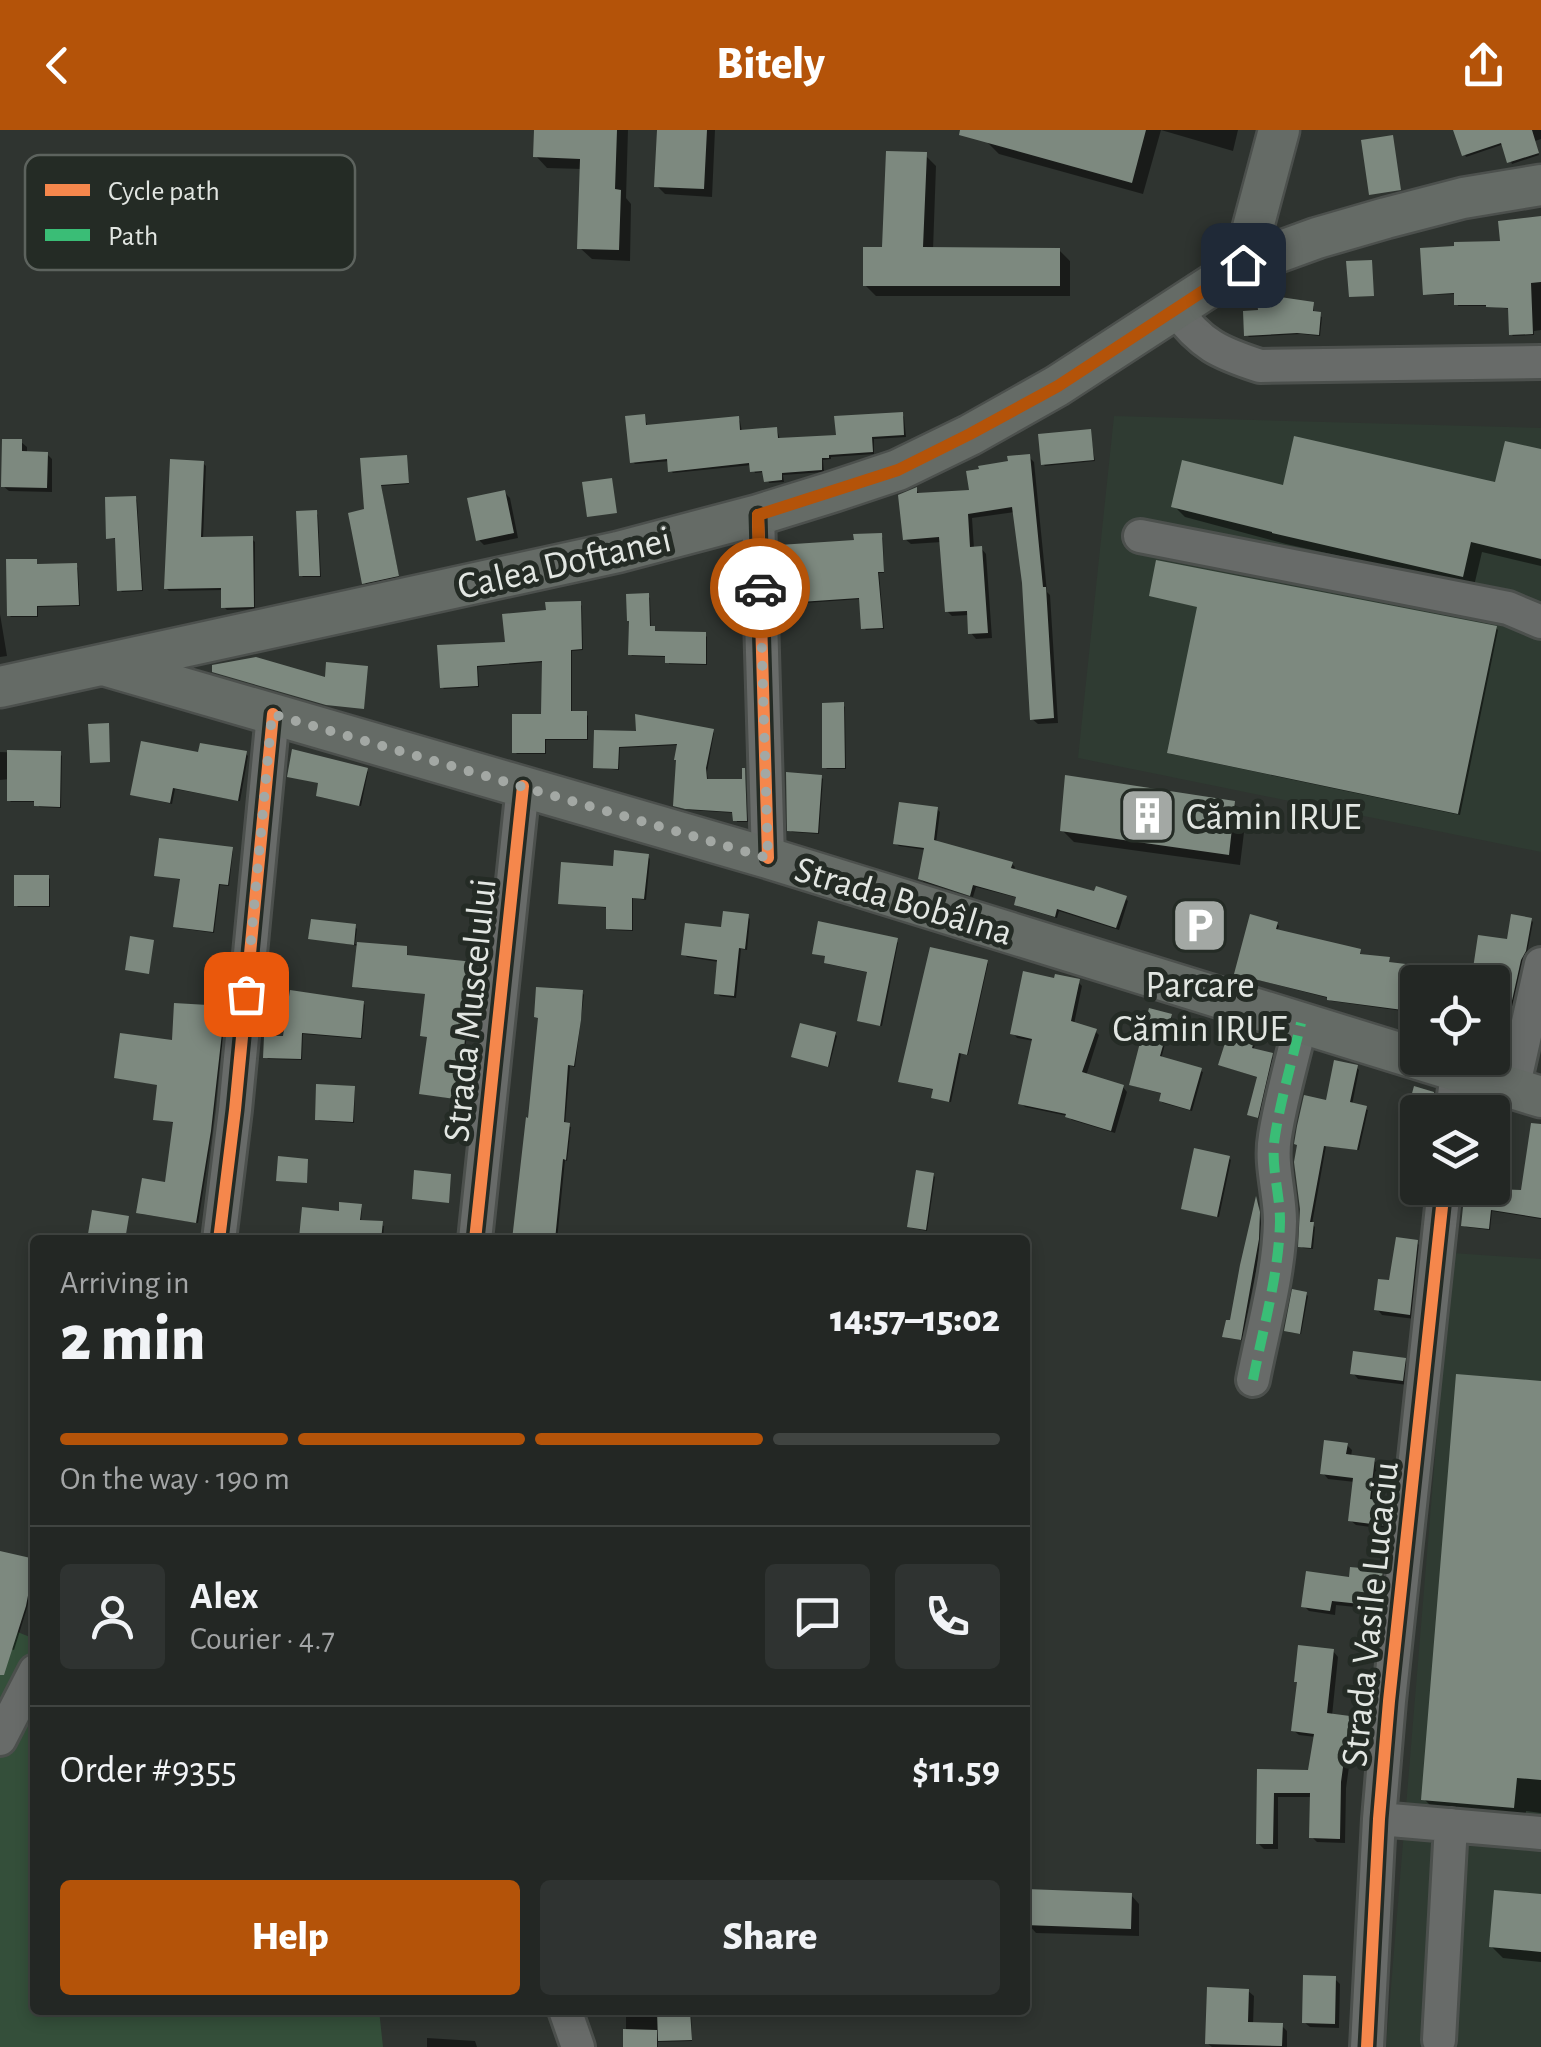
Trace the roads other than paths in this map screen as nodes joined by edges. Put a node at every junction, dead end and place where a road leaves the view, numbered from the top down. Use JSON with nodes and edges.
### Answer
{"nodes":[{"id":1,"x":1280,"y":130,"type":"edge"},
{"id":2,"x":1541,"y":185,"type":"edge"},
{"id":3,"x":1243,"y":265,"type":"junction"},
{"id":4,"x":1175,"y":309,"type":"junction"},
{"id":5,"x":1541,"y":362,"type":"edge"},
{"id":6,"x":758,"y":515,"type":"junction"},
{"id":7,"x":1140,"y":536,"type":"dead end"},
{"id":8,"x":1541,"y":622,"type":"edge"},
{"id":9,"x":103,"y":665,"type":"junction"},
{"id":10,"x":0,"y":688,"type":"edge"},
{"id":11,"x":272,"y":714,"type":"junction"},
{"id":12,"x":524,"y":786,"type":"junction"},
{"id":13,"x":768,"y":858,"type":"junction"},
{"id":14,"x":1541,"y":964,"type":"edge"},
{"id":15,"x":1301,"y":1023,"type":"junction"},
{"id":16,"x":1400,"y":1054,"type":"edge"},
{"id":17,"x":1467,"y":1075,"type":"edge"},
{"id":18,"x":1527,"y":1093,"type":"edge"},
{"id":19,"x":1442,"y":1205,"type":"edge"},
{"id":20,"x":220,"y":1235,"type":"edge"},
{"id":21,"x":476,"y":1235,"type":"edge"},
{"id":22,"x":1252,"y":1380,"type":"dead end"},
{"id":23,"x":30,"y":1681,"type":"edge"},
{"id":24,"x":0,"y":1739,"type":"edge"},
{"id":25,"x":1379,"y":1819,"type":"junction"},
{"id":26,"x":1451,"y":1825,"type":"junction"},
{"id":27,"x":1541,"y":1832,"type":"edge"},
{"id":28,"x":567,"y":2015,"type":"edge"},
{"id":29,"x":1440,"y":2040,"type":"dead end"},
{"id":30,"x":578,"y":2047,"type":"edge"},
{"id":31,"x":1367,"y":2047,"type":"edge"}],
"edges":[{"from":1,"to":3,"type":"main road"},
{"from":2,"to":3,"type":"main road","name":"Calea Doftanei"},
{"from":3,"to":4,"type":"main road","name":"Calea Doftanei"},
{"from":4,"to":5,"type":"street"},
{"from":4,"to":6,"type":"main road","name":"Calea Doftanei"},
{"from":6,"to":9,"type":"main road","name":"Calea Doftanei"},
{"from":6,"to":13,"type":"street"},
{"from":7,"to":8,"type":"street"},
{"from":9,"to":10,"type":"main road","name":"Calea Doftanei"},
{"from":9,"to":11,"type":"main road","name":"Strada Bobâlna"},
{"from":11,"to":12,"type":"main road","name":"Strada Bobâlna"},
{"from":11,"to":20,"type":"street"},
{"from":12,"to":13,"type":"main road","name":"Strada Bobâlna"},
{"from":12,"to":21,"type":"street","name":"Strada Muscelului"},
{"from":13,"to":15,"type":"main road","name":"Strada Bobâlna"},
{"from":14,"to":18,"type":"street"},
{"from":15,"to":16,"type":"main road","name":"Strada Bobâlna"},
{"from":15,"to":22,"type":"street"},
{"from":17,"to":18,"type":"main road","name":"Strada Bobâlna"},
{"from":19,"to":25,"type":"street","name":"Strada Vasile Lucaciu"},
{"from":23,"to":24,"type":"street"},
{"from":25,"to":26,"type":"street"},
{"from":25,"to":31,"type":"street","name":"Strada Vasile Lucaciu"},
{"from":26,"to":27,"type":"street"},
{"from":26,"to":29,"type":"street"},
{"from":28,"to":30,"type":"street"}]}
